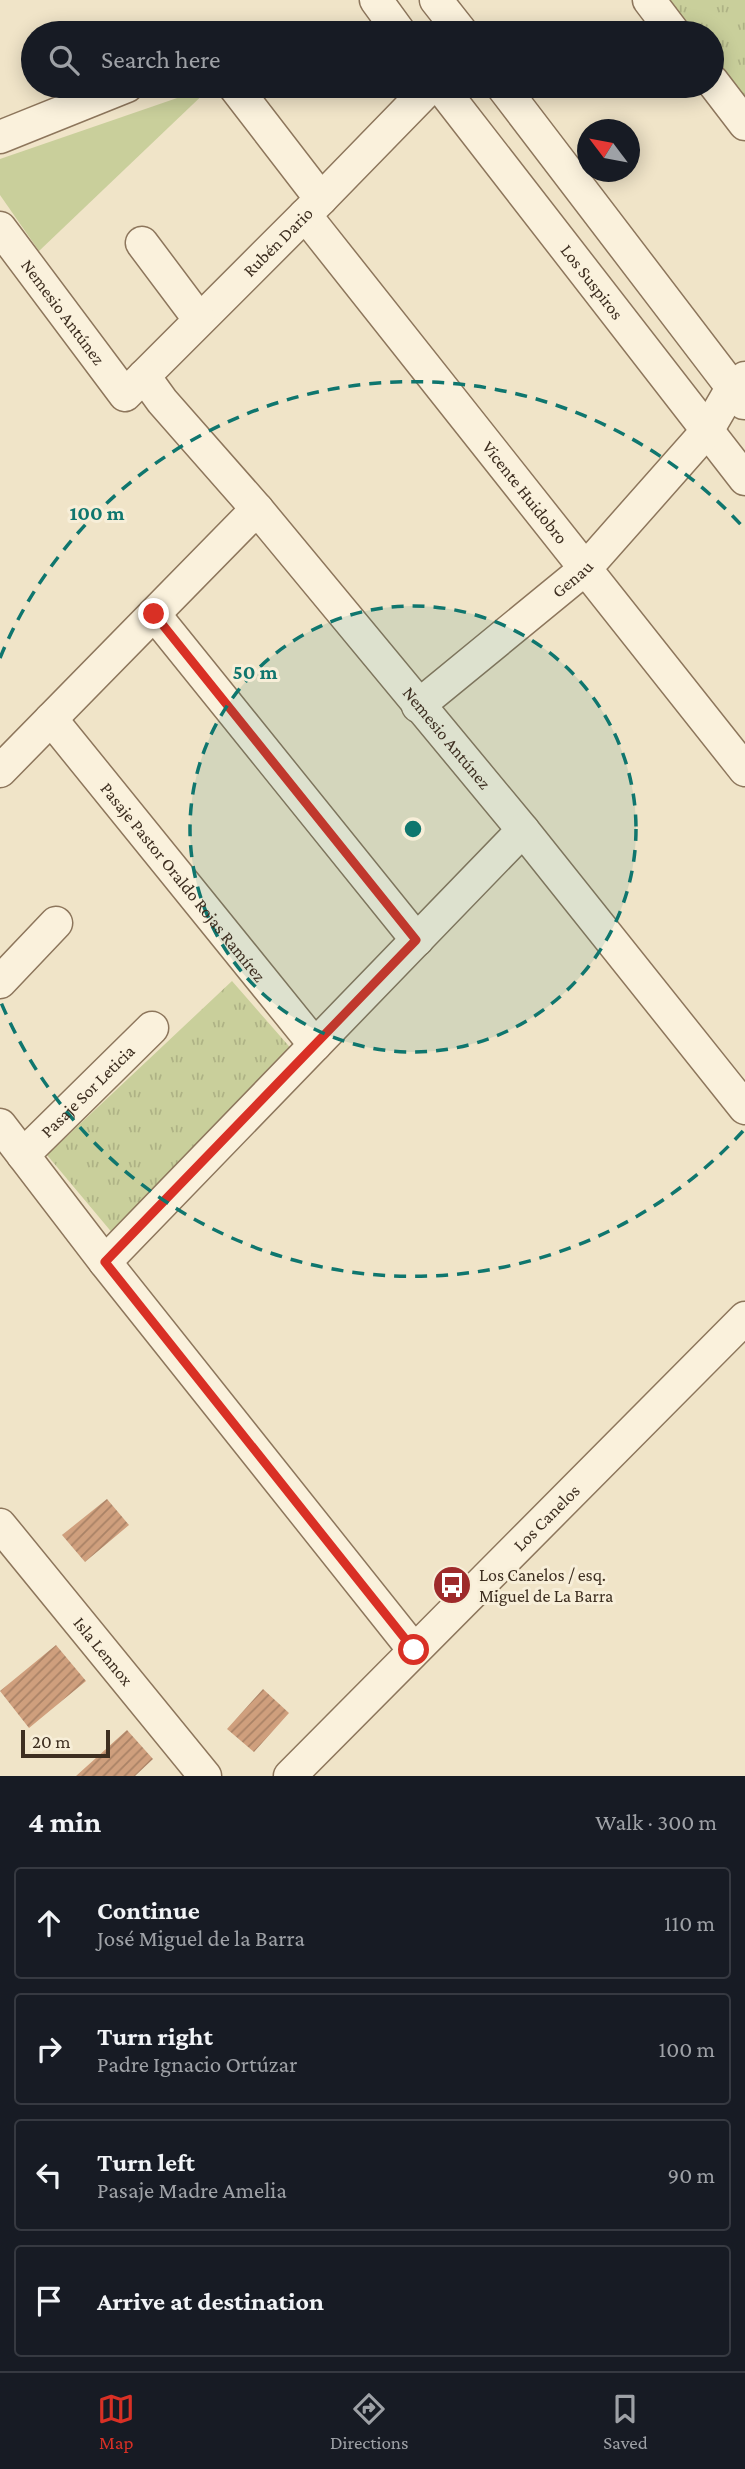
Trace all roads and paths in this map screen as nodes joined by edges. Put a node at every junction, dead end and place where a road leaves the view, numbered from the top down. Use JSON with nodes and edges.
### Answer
{"nodes":[{"id":1,"x":376,"y":0,"type":"edge"},
{"id":2,"x":436,"y":0,"type":"edge"},
{"id":3,"x":649,"y":0,"type":"edge"},
{"id":4,"x":391,"y":21,"type":"edge"},
{"id":5,"x":453,"y":21,"type":"edge"},
{"id":6,"x":665,"y":21,"type":"edge"},
{"id":7,"x":724,"y":97,"type":"edge"},
{"id":8,"x":97,"y":98,"type":"edge"},
{"id":9,"x":242,"y":98,"type":"edge"},
{"id":10,"x":418,"y":98,"type":"edge"},
{"id":11,"x":449,"y":98,"type":"edge"},
{"id":12,"x":511,"y":98,"type":"edge"},
{"id":13,"x":745,"y":124,"type":"edge"},
{"id":14,"x":0,"y":137,"type":"edge"},
{"id":15,"x":313,"y":207,"type":"junction"},
{"id":16,"x":0,"y":228,"type":"edge"},
{"id":17,"x":142,"y":243,"type":"dead end"},
{"id":18,"x":200,"y":319,"type":"junction"},
{"id":19,"x":134,"y":385,"type":"junction"},
{"id":20,"x":741,"y":390,"type":"edge"},
{"id":21,"x":707,"y":431,"type":"junction"},
{"id":22,"x":745,"y":479,"type":"edge"},
{"id":23,"x":257,"y":509,"type":"junction"},
{"id":24,"x":585,"y":569,"type":"junction"},
{"id":25,"x":154,"y":614,"type":"junction"},
{"id":26,"x":418,"y":706,"type":"junction"},
{"id":27,"x":51,"y":719,"type":"junction"},
{"id":28,"x":745,"y":770,"type":"edge"},
{"id":29,"x":0,"y":771,"type":"edge"},
{"id":30,"x":523,"y":830,"type":"junction"},
{"id":31,"x":56,"y":923,"type":"dead end"},
{"id":32,"x":416,"y":940,"type":"junction"},
{"id":33,"x":0,"y":982,"type":"edge"},
{"id":34,"x":152,"y":1028,"type":"dead end"},
{"id":35,"x":315,"y":1045,"type":"junction"},
{"id":36,"x":745,"y":1108,"type":"edge"},
{"id":37,"x":0,"y":1125,"type":"edge"},
{"id":38,"x":23,"y":1155,"type":"junction"},
{"id":39,"x":105,"y":1262,"type":"junction"},
{"id":40,"x":745,"y":1318,"type":"edge"},
{"id":41,"x":0,"y":1525,"type":"edge"},
{"id":42,"x":414,"y":1650,"type":"junction"},
{"id":43,"x":205,"y":1776,"type":"edge"},
{"id":44,"x":290,"y":1776,"type":"edge"}],
"edges":[{"from":1,"to":4,"type":"street"},
{"from":2,"to":5,"type":"street"},
{"from":3,"to":6,"type":"street"},
{"from":7,"to":13,"type":"street"},
{"from":8,"to":14,"type":"street"},
{"from":9,"to":15,"type":"street","name":"Vicente Huidobro"},
{"from":10,"to":15,"type":"street","name":"Rubén Dario"},
{"from":11,"to":21,"type":"street","name":"Los Suspiros"},
{"from":12,"to":20,"type":"street"},
{"from":15,"to":18,"type":"street","name":"Rubén Dario"},
{"from":15,"to":24,"type":"street","name":"Vicente Huidobro"},
{"from":16,"to":19,"type":"street","name":"Nemesio Antúnez"},
{"from":17,"to":18,"type":"street"},
{"from":18,"to":19,"type":"street","name":"Rubén Dario"},
{"from":19,"to":23,"type":"street","name":"Nemesio Antúnez"},
{"from":20,"to":21,"type":"street","name":"Genau"},
{"from":21,"to":22,"type":"street","name":"Los Suspiros"},
{"from":21,"to":24,"type":"street","name":"Genau"},
{"from":23,"to":25,"type":"street"},
{"from":23,"to":26,"type":"street","name":"Nemesio Antúnez"},
{"from":24,"to":26,"type":"street","name":"Genau"},
{"from":24,"to":28,"type":"street","name":"Vicente Huidobro"},
{"from":25,"to":27,"type":"street"},
{"from":25,"to":32,"type":"street"},
{"from":26,"to":30,"type":"street","name":"Nemesio Antúnez"},
{"from":27,"to":29,"type":"street"},
{"from":27,"to":35,"type":"street","name":"Pasaje Pastor Oraldo Rojas Ramírez"},
{"from":30,"to":32,"type":"street"},
{"from":30,"to":36,"type":"street","name":"Nemesio Antúnez"},
{"from":31,"to":33,"type":"street"},
{"from":32,"to":35,"type":"street"},
{"from":34,"to":38,"type":"street","name":"Pasaje Sor Leticia"},
{"from":35,"to":39,"type":"street"},
{"from":37,"to":38,"type":"street"},
{"from":38,"to":39,"type":"street"},
{"from":39,"to":42,"type":"street"},
{"from":40,"to":42,"type":"street","name":"Los Canelos"},
{"from":41,"to":43,"type":"street","name":"Isla Lennox"},
{"from":42,"to":44,"type":"street","name":"Los Canelos"}]}
